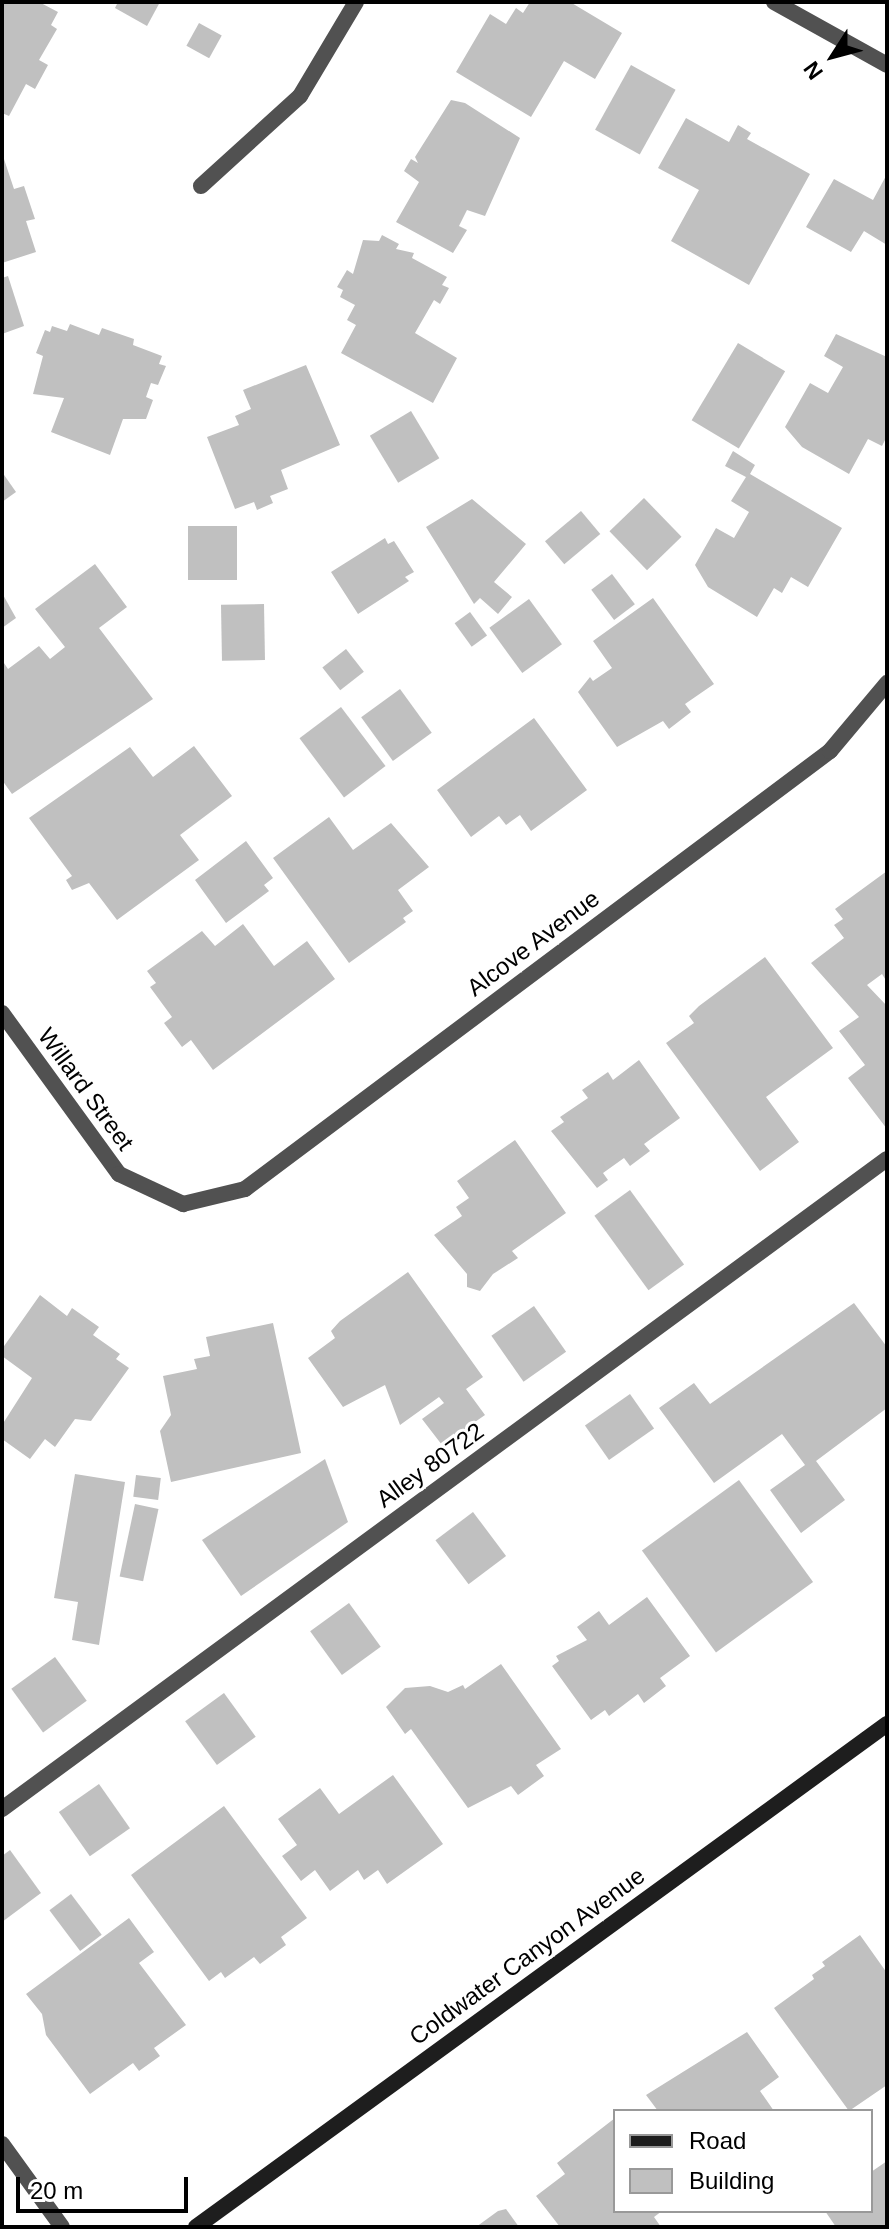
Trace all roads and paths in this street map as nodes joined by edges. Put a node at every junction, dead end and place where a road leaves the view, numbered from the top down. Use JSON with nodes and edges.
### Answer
{"nodes":[{"id":1,"x":356,"y":2,"type":"edge"},
{"id":2,"x":774,"y":2,"type":"edge"},
{"id":3,"x":887,"y":65,"type":"edge"},
{"id":4,"x":201,"y":186,"type":"dead end"},
{"id":5,"x":887,"y":683,"type":"edge"},
{"id":6,"x":2,"y":1013,"type":"edge"},
{"id":7,"x":887,"y":1159,"type":"edge"},
{"id":8,"x":183,"y":1204,"type":"joint"},
{"id":9,"x":887,"y":1724,"type":"edge"},
{"id":10,"x":2,"y":1809,"type":"edge"},
{"id":11,"x":2,"y":2144,"type":"edge"},
{"id":12,"x":62,"y":2227,"type":"edge"},
{"id":13,"x":196,"y":2227,"type":"edge"}],
"edges":[{"from":1,"to":4,"type":"street"},
{"from":2,"to":3,"type":"street"},
{"from":5,"to":8,"type":"street","name":"Alcove Avenue"},
{"from":6,"to":8,"type":"street","name":"Willard Street"},
{"from":7,"to":10,"type":"street","name":"Alley 80722"},
{"from":9,"to":13,"type":"main road","name":"Coldwater Canyon Avenue"},
{"from":11,"to":12,"type":"street"}]}
